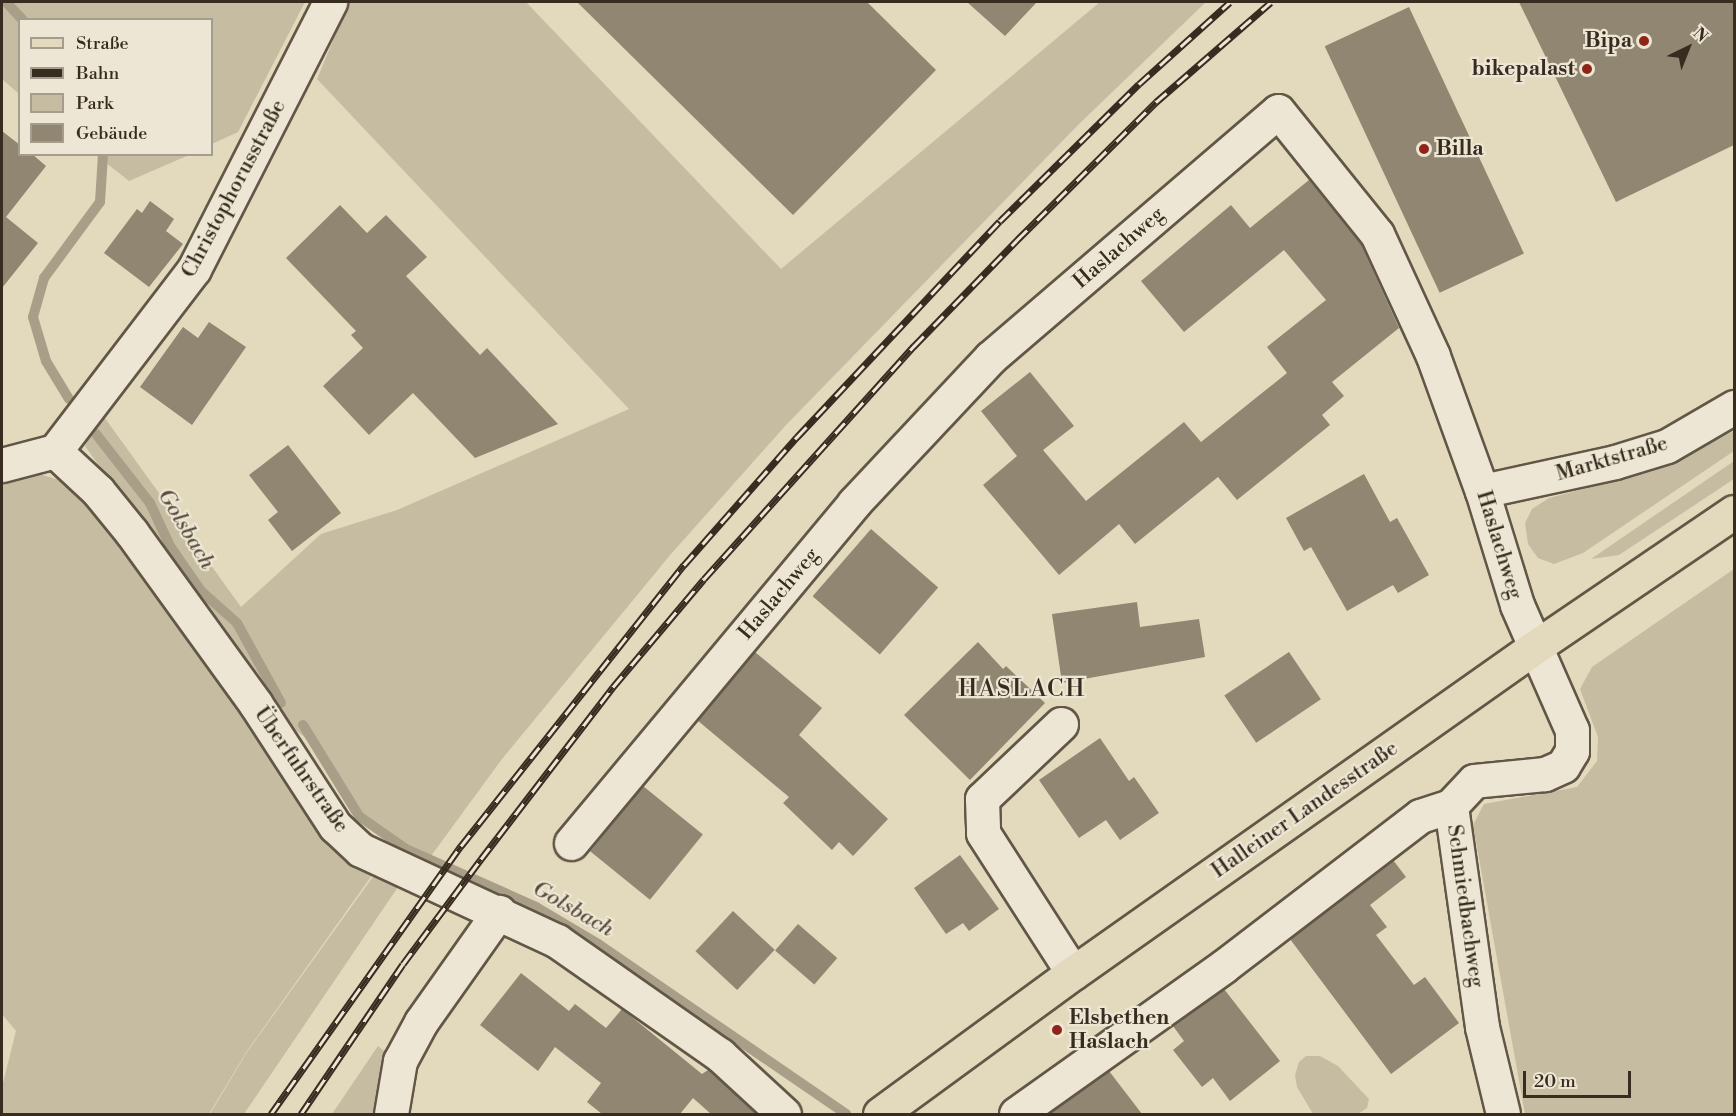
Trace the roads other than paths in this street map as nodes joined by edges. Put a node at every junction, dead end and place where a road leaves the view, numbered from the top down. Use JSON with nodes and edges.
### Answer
{"nodes":[{"id":1,"x":330,"y":2,"type":"edge"},
{"id":2,"x":1734,"y":407,"type":"edge"},
{"id":3,"x":55,"y":451,"type":"junction"},
{"id":4,"x":2,"y":465,"type":"edge"},
{"id":5,"x":1482,"y":491,"type":"junction"},
{"id":6,"x":1734,"y":512,"type":"edge"},
{"id":7,"x":1535,"y":647,"type":"junction"},
{"id":8,"x":1061,"y":724,"type":"dead end"},
{"id":9,"x":1451,"y":806,"type":"junction"},
{"id":10,"x":571,"y":843,"type":"dead end"},
{"id":11,"x":500,"y":912,"type":"junction"},
{"id":12,"x":1073,"y":973,"type":"junction"},
{"id":13,"x":882,"y":1113,"type":"edge"},
{"id":14,"x":391,"y":1114,"type":"edge"},
{"id":15,"x":784,"y":1114,"type":"edge"},
{"id":16,"x":1016,"y":1114,"type":"edge"},
{"id":17,"x":1503,"y":1114,"type":"edge"}],
"edges":[{"from":1,"to":3,"type":"street","name":"Christophorusstraße"},
{"from":2,"to":5,"type":"street","name":"Marktstraße"},
{"from":3,"to":4,"type":"street"},
{"from":3,"to":11,"type":"street","name":"Überfuhrstraße"},
{"from":5,"to":7,"type":"street","name":"Haslachweg"},
{"from":5,"to":10,"type":"street","name":"Haslachweg"},
{"from":6,"to":7,"type":"main road","name":"Halleiner Landesstraße"},
{"from":7,"to":9,"type":"street","name":"Schmiedbachweg"},
{"from":7,"to":12,"type":"main road","name":"Halleiner Landesstraße"},
{"from":8,"to":12,"type":"street"},
{"from":9,"to":16,"type":"street"},
{"from":9,"to":17,"type":"street","name":"Schmiedbachweg"},
{"from":11,"to":14,"type":"street"},
{"from":11,"to":15,"type":"street","name":"Überfuhrstraße"},
{"from":12,"to":13,"type":"main road","name":"Halleiner Landesstraße"}]}
